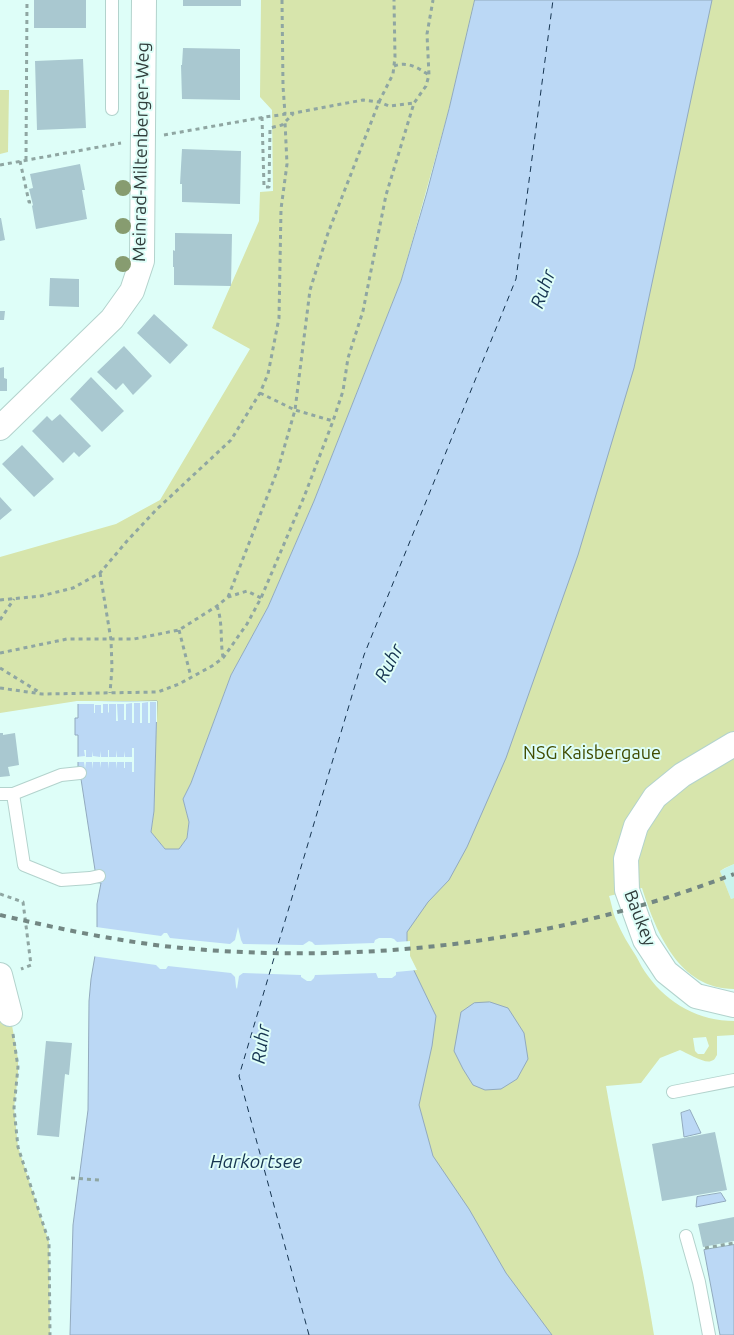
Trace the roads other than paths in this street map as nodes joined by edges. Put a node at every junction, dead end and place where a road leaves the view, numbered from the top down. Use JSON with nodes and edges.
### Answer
{"nodes":[{"id":1,"x":112,"y":0,"type":"edge"},
{"id":2,"x":144,"y":0,"type":"edge"},
{"id":3,"x":112,"y":109,"type":"dead end"},
{"id":4,"x":0,"y":428,"type":"edge"},
{"id":5,"x":734,"y":744,"type":"edge"},
{"id":6,"x":80,"y":773,"type":"dead end"},
{"id":7,"x":0,"y":794,"type":"edge"},
{"id":8,"x":13,"y":794,"type":"junction"},
{"id":9,"x":98,"y":876,"type":"dead end"},
{"id":10,"x":0,"y":975,"type":"edge"},
{"id":11,"x":734,"y":1005,"type":"edge"},
{"id":12,"x":10,"y":1014,"type":"road end"},
{"id":13,"x":734,"y":1080,"type":"edge"},
{"id":14,"x":673,"y":1092,"type":"dead end"},
{"id":15,"x":686,"y":1236,"type":"dead end"},
{"id":16,"x":709,"y":1335,"type":"edge"}],
"edges":[{"from":1,"to":3,"type":"lane"},
{"from":2,"to":4,"type":"street","name":"Meinrad-Miltenberger-Weg"},
{"from":5,"to":11,"type":"street","name":"Baukey"},
{"from":6,"to":8,"type":"lane"},
{"from":7,"to":8,"type":"lane"},
{"from":8,"to":9,"type":"lane"},
{"from":10,"to":12,"type":"street"},
{"from":13,"to":14,"type":"lane"},
{"from":15,"to":16,"type":"lane"}]}
